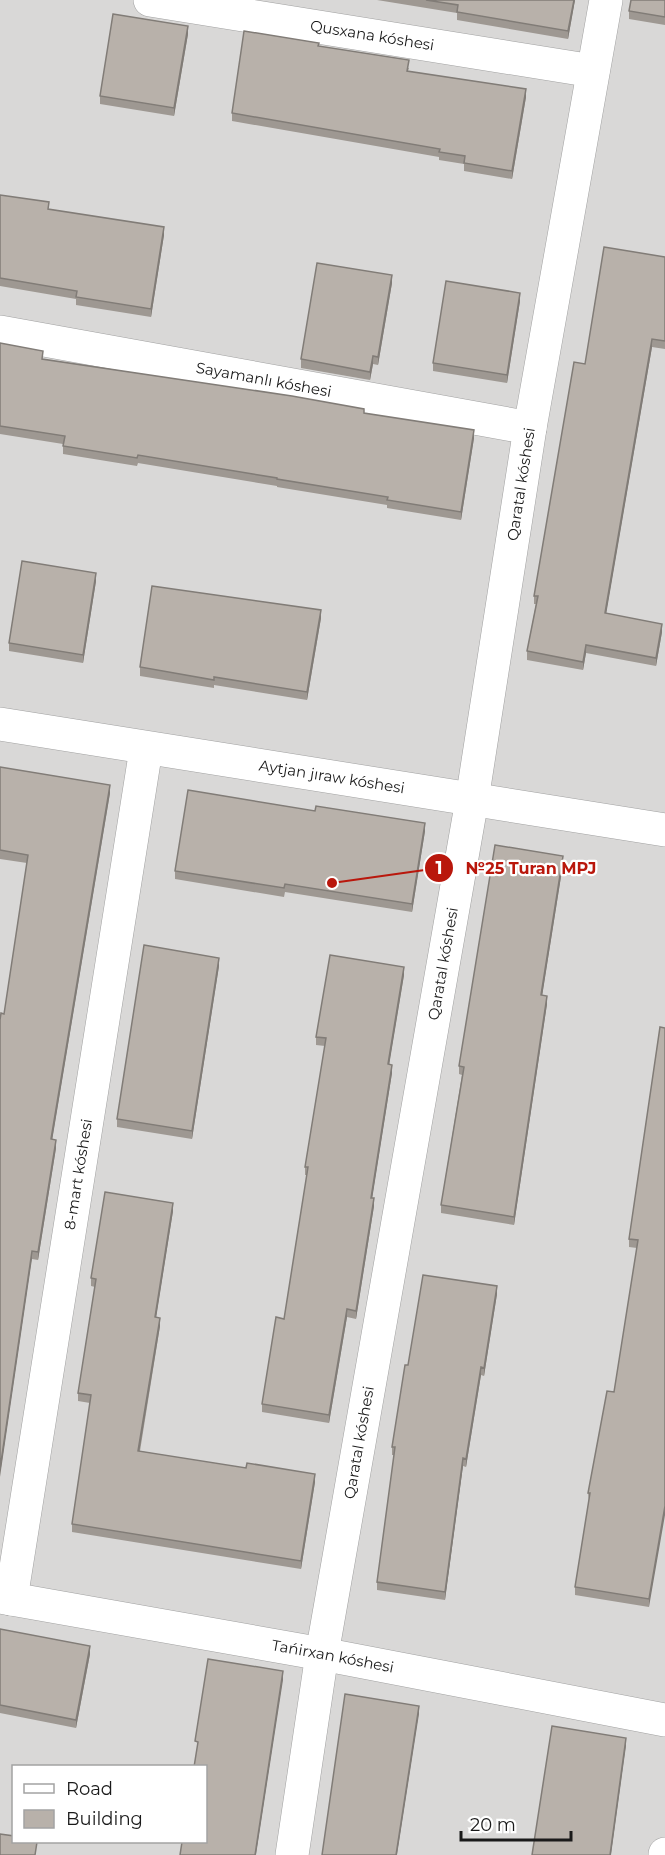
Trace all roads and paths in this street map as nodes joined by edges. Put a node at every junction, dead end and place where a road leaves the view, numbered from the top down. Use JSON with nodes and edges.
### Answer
{"nodes":[{"id":1,"x":150,"y":0,"type":"edge"},
{"id":2,"x":606,"y":0,"type":"edge"},
{"id":3,"x":593,"y":71,"type":"junction"},
{"id":4,"x":0,"y":332,"type":"edge"},
{"id":5,"x":530,"y":428,"type":"junction"},
{"id":6,"x":0,"y":724,"type":"edge"},
{"id":7,"x":146,"y":749,"type":"junction"},
{"id":8,"x":472,"y":800,"type":"junction"},
{"id":9,"x":665,"y":830,"type":"edge"},
{"id":10,"x":6,"y":1598,"type":"edge"},
{"id":11,"x":322,"y":1654,"type":"junction"},
{"id":12,"x":665,"y":1719,"type":"edge"},
{"id":13,"x":292,"y":1855,"type":"edge"}],
"edges":[{"from":1,"to":3,"type":"street","name":"Qusxana kóshesi"},
{"from":2,"to":3,"type":"street","name":"Qaratal kóshesi"},
{"from":3,"to":5,"type":"street","name":"Qaratal kóshesi"},
{"from":4,"to":5,"type":"street","name":"Sayamanlı kóshesi"},
{"from":5,"to":8,"type":"street","name":"Qaratal kóshesi"},
{"from":6,"to":7,"type":"street","name":"Aytjan jıraw kóshesi"},
{"from":7,"to":8,"type":"street","name":"Aytjan jıraw kóshesi"},
{"from":7,"to":10,"type":"street","name":"8-mart kóshesi"},
{"from":8,"to":9,"type":"street","name":"Aytjan jıraw kóshesi"},
{"from":8,"to":11,"type":"street","name":"Qaratal kóshesi"},
{"from":10,"to":11,"type":"street","name":"Tańirxan kóshesi"},
{"from":11,"to":12,"type":"street","name":"Tańirxan kóshesi"},
{"from":11,"to":13,"type":"street","name":"Qaratal kóshesi"}]}
